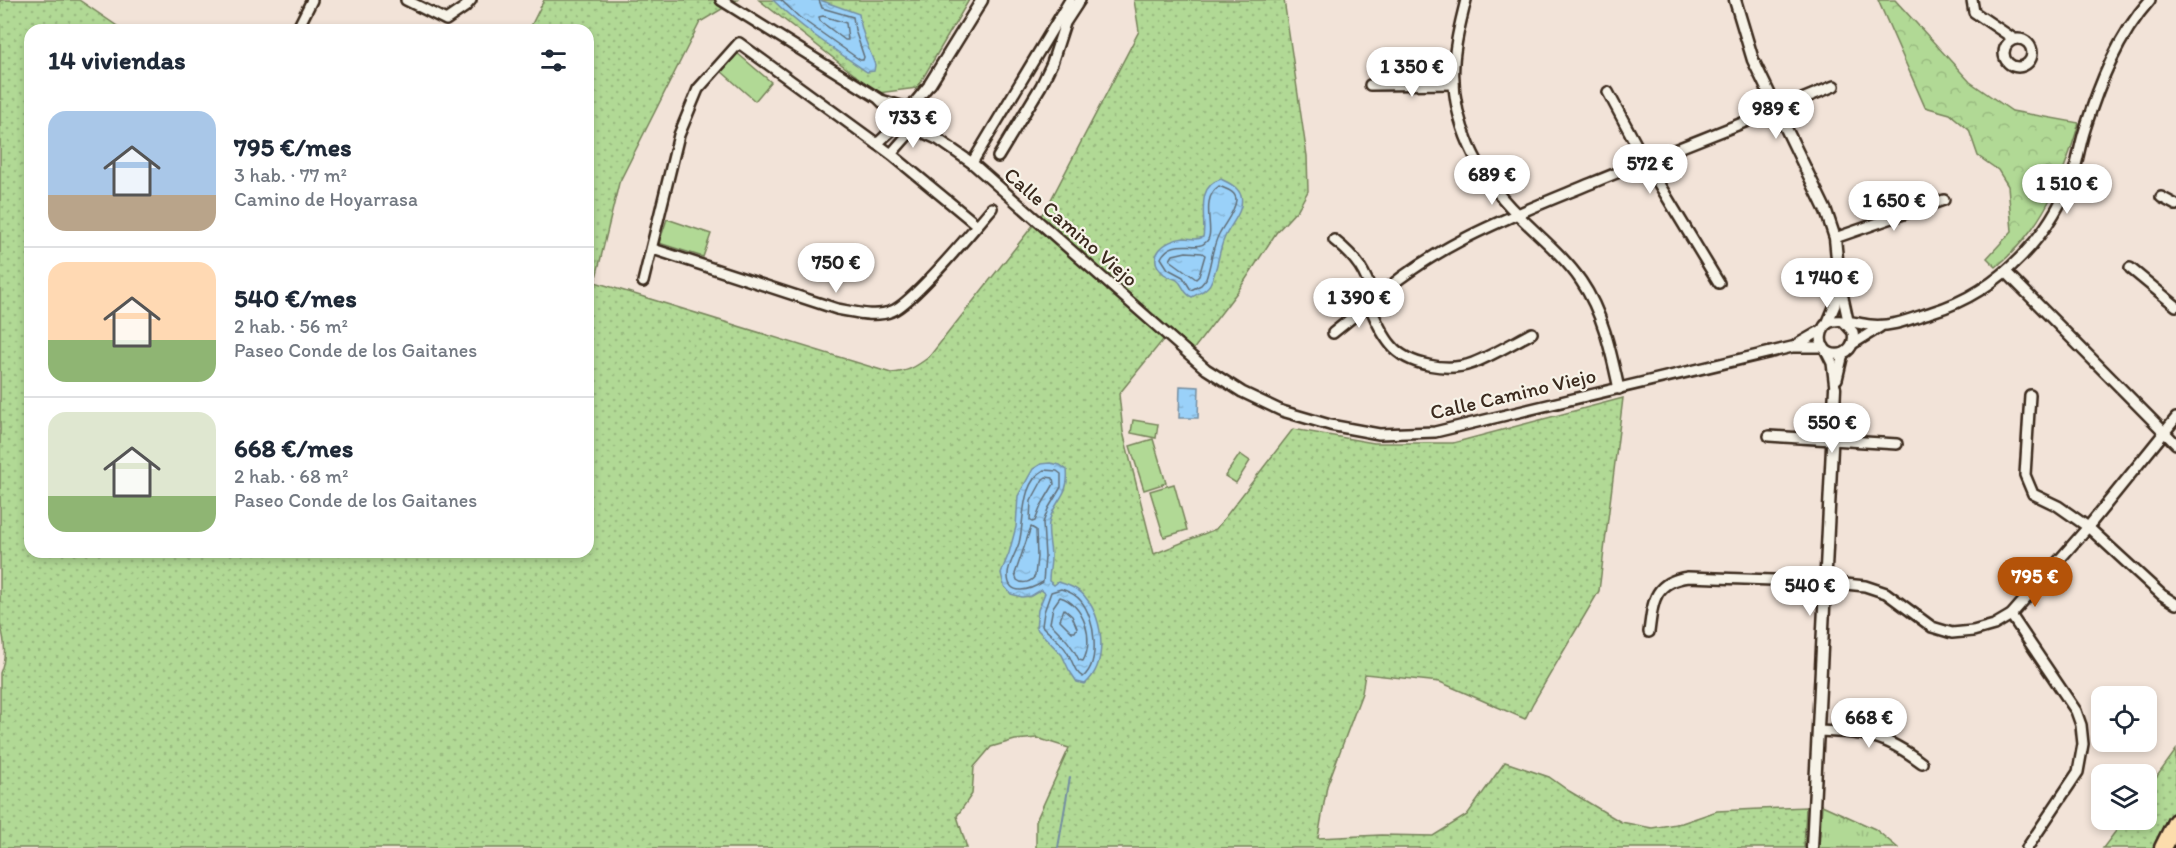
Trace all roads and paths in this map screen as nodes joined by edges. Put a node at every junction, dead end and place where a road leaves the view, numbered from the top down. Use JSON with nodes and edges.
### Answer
{"nodes":[{"id":1,"x":312,"y":0,"type":"edge"},
{"id":2,"x":406,"y":0,"type":"edge"},
{"id":3,"x":471,"y":0,"type":"edge"},
{"id":4,"x":721,"y":0,"type":"edge"},
{"id":5,"x":982,"y":0,"type":"edge"},
{"id":6,"x":1070,"y":0,"type":"edge"},
{"id":7,"x":1080,"y":0,"type":"edge"},
{"id":8,"x":1466,"y":0,"type":"edge"},
{"id":9,"x":1735,"y":0,"type":"edge"},
{"id":10,"x":1972,"y":0,"type":"edge"},
{"id":11,"x":2150,"y":0,"type":"edge"},
{"id":12,"x":446,"y":20,"type":"junction"},
{"id":13,"x":300,"y":24,"type":"edge"},
{"id":14,"x":444,"y":24,"type":"edge"},
{"id":15,"x":2014,"y":39,"type":"dead end"},
{"id":16,"x":930,"y":84,"type":"junction"},
{"id":17,"x":1454,"y":84,"type":"junction"},
{"id":18,"x":1370,"y":85,"type":"dead end"},
{"id":19,"x":1834,"y":86,"type":"dead end"},
{"id":20,"x":1608,"y":92,"type":"dead end"},
{"id":21,"x":878,"y":99,"type":"junction"},
{"id":22,"x":908,"y":107,"type":"junction"},
{"id":23,"x":1776,"y":110,"type":"junction"},
{"id":24,"x":922,"y":113,"type":"junction"},
{"id":25,"x":901,"y":121,"type":"junction"},
{"id":26,"x":912,"y":128,"type":"junction"},
{"id":27,"x":939,"y":140,"type":"junction"},
{"id":28,"x":877,"y":144,"type":"junction"},
{"id":29,"x":891,"y":154,"type":"junction"},
{"id":30,"x":998,"y":157,"type":"dead end"},
{"id":31,"x":1645,"y":161,"type":"junction"},
{"id":32,"x":972,"y":163,"type":"junction"},
{"id":33,"x":2161,"y":197,"type":"dead end"},
{"id":34,"x":1944,"y":200,"type":"dead end"},
{"id":35,"x":2176,"y":205,"type":"edge"},
{"id":36,"x":992,"y":208,"type":"dead end"},
{"id":37,"x":1516,"y":214,"type":"junction"},
{"id":38,"x":977,"y":225,"type":"junction"},
{"id":39,"x":1835,"y":238,"type":"junction"},
{"id":40,"x":1334,"y":240,"type":"dead end"},
{"id":41,"x":653,"y":249,"type":"junction"},
{"id":42,"x":2130,"y":268,"type":"dead end"},
{"id":43,"x":2006,"y":272,"type":"junction"},
{"id":44,"x":1839,"y":279,"type":"junction"},
{"id":45,"x":643,"y":282,"type":"dead end"},
{"id":46,"x":1719,"y":284,"type":"dead end"},
{"id":47,"x":1371,"y":302,"type":"junction"},
{"id":48,"x":2176,"y":306,"type":"edge"},
{"id":49,"x":1847,"y":323,"type":"junction"},
{"id":50,"x":1882,"y":326,"type":"junction"},
{"id":51,"x":1825,"y":327,"type":"junction"},
{"id":52,"x":1333,"y":333,"type":"dead end"},
{"id":53,"x":1532,"y":333,"type":"dead end"},
{"id":54,"x":1854,"y":343,"type":"junction"},
{"id":55,"x":1792,"y":347,"type":"junction"},
{"id":56,"x":1825,"y":349,"type":"junction"},
{"id":57,"x":1843,"y":354,"type":"junction"},
{"id":58,"x":1619,"y":388,"type":"junction"},
{"id":59,"x":1835,"y":388,"type":"junction"},
{"id":60,"x":2030,"y":395,"type":"dead end"},
{"id":61,"x":2176,"y":418,"type":"edge"},
{"id":62,"x":2164,"y":433,"type":"junction"},
{"id":63,"x":1769,"y":436,"type":"dead end"},
{"id":64,"x":1833,"y":440,"type":"junction"},
{"id":65,"x":1897,"y":444,"type":"dead end"},
{"id":66,"x":2176,"y":444,"type":"edge"},
{"id":67,"x":2088,"y":527,"type":"junction"},
{"id":68,"x":1826,"y":582,"type":"junction"},
{"id":69,"x":2176,"y":604,"type":"edge"},
{"id":70,"x":2011,"y":615,"type":"junction"},
{"id":71,"x":1649,"y":632,"type":"dead end"},
{"id":72,"x":1819,"y":731,"type":"junction"},
{"id":73,"x":1922,"y":763,"type":"dead end"},
{"id":74,"x":2176,"y":822,"type":"edge"},
{"id":75,"x":1812,"y":848,"type":"edge"},
{"id":76,"x":2027,"y":848,"type":"edge"},
{"id":77,"x":2163,"y":848,"type":"edge"}],
"edges":[{"from":1,"to":13,"type":"street"},
{"from":2,"to":12,"type":"street"},
{"from":3,"to":12,"type":"street"},
{"from":4,"to":21,"type":"street"},
{"from":5,"to":16,"type":"street"},
{"from":6,"to":32,"type":"street"},
{"from":7,"to":30,"type":"street"},
{"from":8,"to":17,"type":"street"},
{"from":9,"to":23,"type":"street"},
{"from":10,"to":15,"type":"street"},
{"from":11,"to":43,"type":"street"},
{"from":12,"to":14,"type":"street"},
{"from":16,"to":22,"type":"street"},
{"from":16,"to":24,"type":"street"},
{"from":17,"to":18,"type":"street"},
{"from":17,"to":37,"type":"street"},
{"from":19,"to":23,"type":"street"},
{"from":20,"to":31,"type":"street"},
{"from":21,"to":22,"type":"street"},
{"from":21,"to":25,"type":"street"},
{"from":22,"to":24,"type":"street"},
{"from":22,"to":25,"type":"street"},
{"from":23,"to":31,"type":"street"},
{"from":23,"to":39,"type":"street"},
{"from":24,"to":26,"type":"street"},
{"from":24,"to":27,"type":"street","name":"Calle Camino Viejo"},
{"from":25,"to":26,"type":"street"},
{"from":25,"to":28,"type":"street"},
{"from":26,"to":27,"type":"street","name":"Calle Camino Viejo"},
{"from":26,"to":29,"type":"street"},
{"from":27,"to":32,"type":"street","name":"Calle Camino Viejo"},
{"from":28,"to":29,"type":"street"},
{"from":28,"to":41,"type":"street"},
{"from":29,"to":38,"type":"street"},
{"from":31,"to":37,"type":"street"},
{"from":31,"to":46,"type":"street"},
{"from":32,"to":58,"type":"street","name":"Calle Camino Viejo"},
{"from":33,"to":35,"type":"street"},
{"from":34,"to":39,"type":"street"},
{"from":36,"to":38,"type":"street"},
{"from":37,"to":47,"type":"street"},
{"from":37,"to":58,"type":"street"},
{"from":38,"to":41,"type":"street"},
{"from":39,"to":44,"type":"street"},
{"from":40,"to":47,"type":"street"},
{"from":41,"to":45,"type":"street"},
{"from":42,"to":48,"type":"street"},
{"from":43,"to":50,"type":"street"},
{"from":43,"to":62,"type":"street"},
{"from":44,"to":49,"type":"street"},
{"from":44,"to":51,"type":"street"},
{"from":47,"to":52,"type":"street"},
{"from":47,"to":53,"type":"street"},
{"from":49,"to":50,"type":"street"},
{"from":49,"to":51,"type":"street"},
{"from":49,"to":54,"type":"street"},
{"from":50,"to":54,"type":"street"},
{"from":51,"to":55,"type":"street","name":"Calle Camino Viejo"},
{"from":51,"to":56,"type":"street"},
{"from":54,"to":57,"type":"street"},
{"from":55,"to":56,"type":"street","name":"Calle Camino Viejo"},
{"from":55,"to":58,"type":"street","name":"Calle Camino Viejo"},
{"from":56,"to":57,"type":"street"},
{"from":56,"to":59,"type":"street"},
{"from":57,"to":59,"type":"street"},
{"from":59,"to":64,"type":"street"},
{"from":60,"to":67,"type":"street"},
{"from":61,"to":62,"type":"street"},
{"from":62,"to":66,"type":"street"},
{"from":62,"to":67,"type":"street"},
{"from":63,"to":64,"type":"street"},
{"from":64,"to":65,"type":"street"},
{"from":64,"to":68,"type":"street"},
{"from":67,"to":69,"type":"street"},
{"from":67,"to":70,"type":"street"},
{"from":68,"to":70,"type":"street"},
{"from":68,"to":71,"type":"street"},
{"from":68,"to":72,"type":"street"},
{"from":70,"to":76,"type":"street"},
{"from":72,"to":73,"type":"street"},
{"from":72,"to":75,"type":"street"},
{"from":74,"to":77,"type":"highway"}]}
